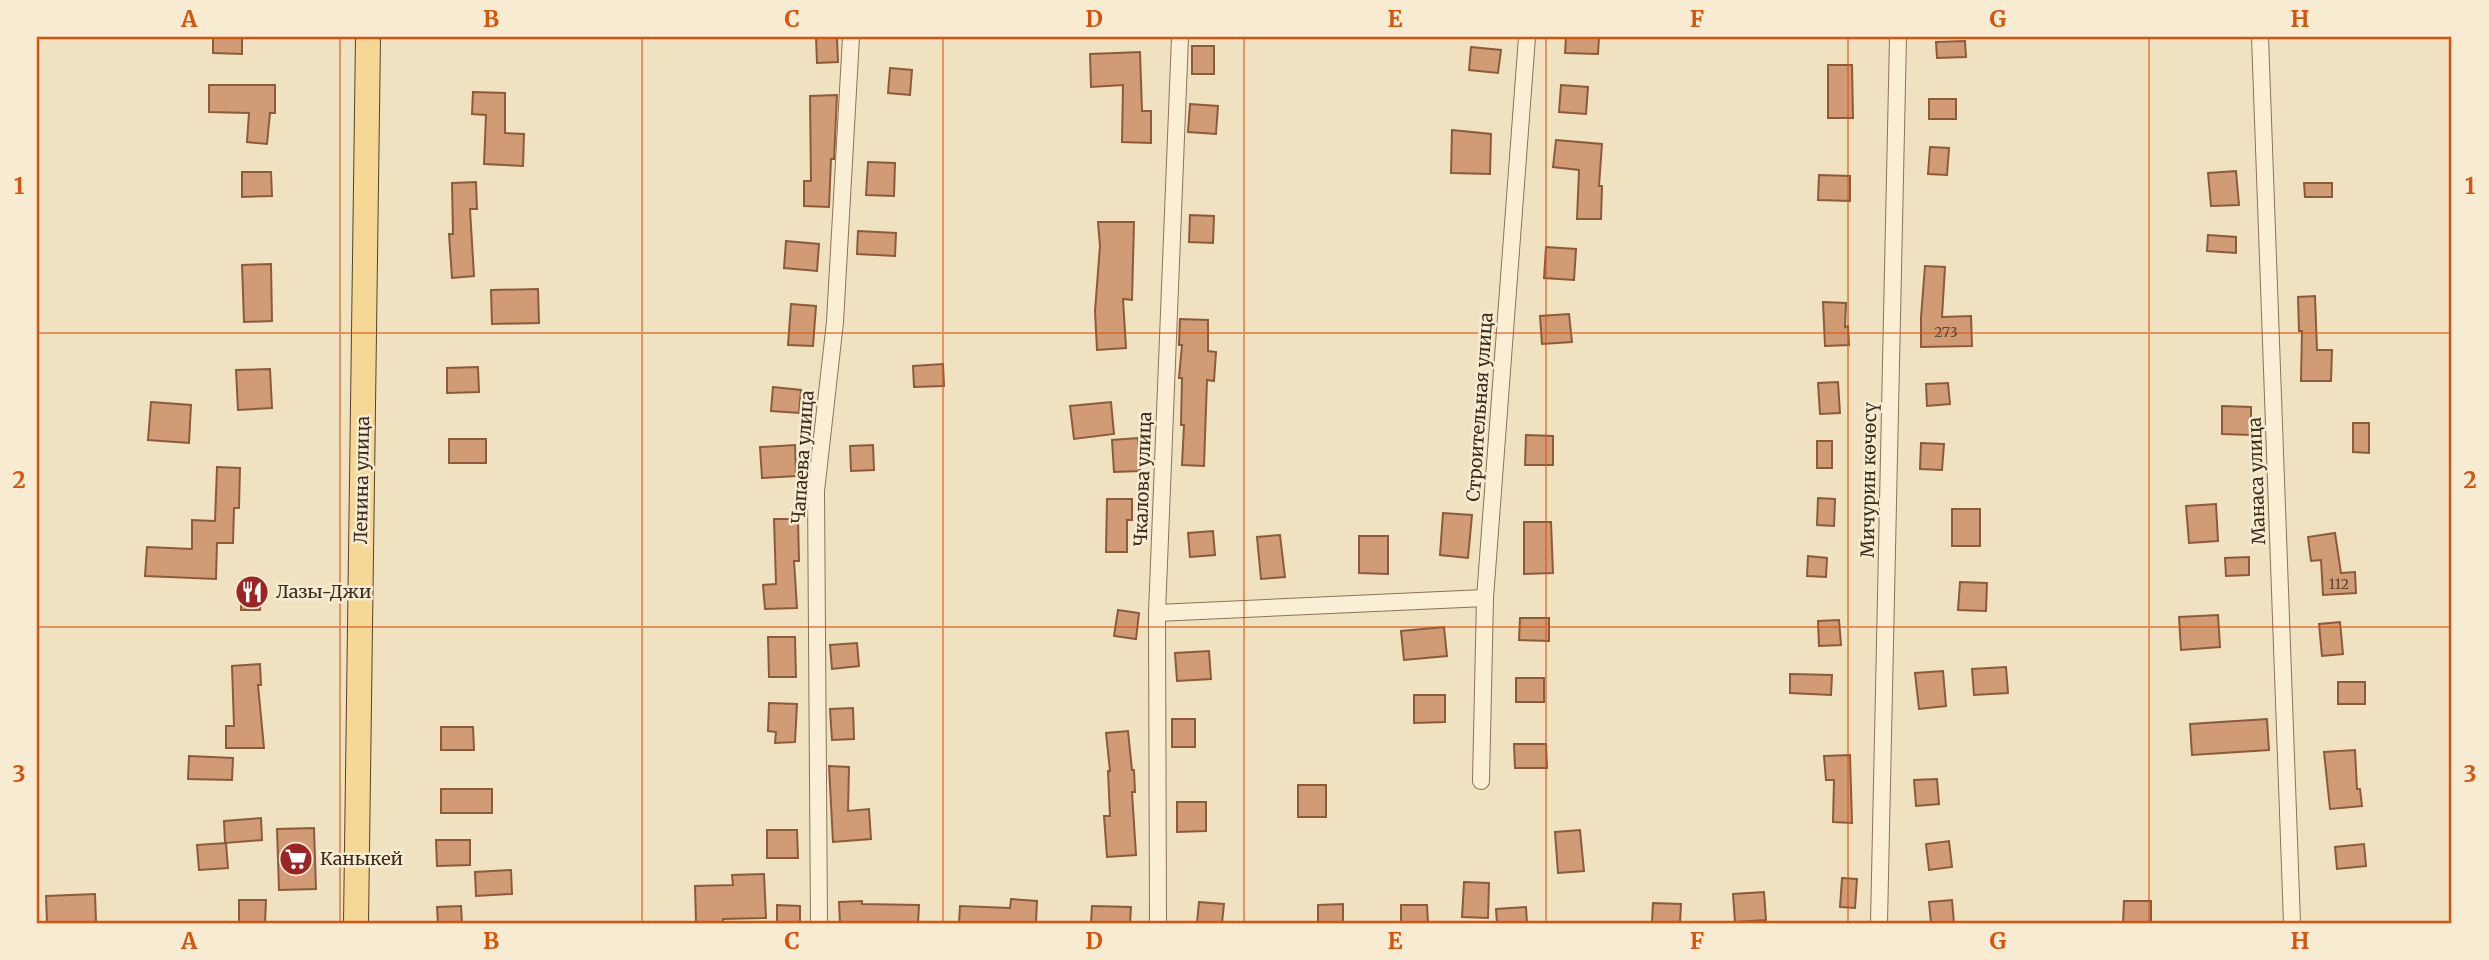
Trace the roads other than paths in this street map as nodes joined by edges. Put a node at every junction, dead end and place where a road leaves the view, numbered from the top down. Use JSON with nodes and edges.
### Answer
{"nodes":[{"id":1,"x":368,"y":37,"type":"edge"},
{"id":2,"x":851,"y":37,"type":"edge"},
{"id":3,"x":1180,"y":37,"type":"edge"},
{"id":4,"x":1527,"y":37,"type":"edge"},
{"id":5,"x":1898,"y":37,"type":"edge"},
{"id":6,"x":2260,"y":37,"type":"edge"},
{"id":7,"x":1485,"y":598,"type":"junction"},
{"id":8,"x":1157,"y":613,"type":"junction"},
{"id":9,"x":1482,"y":781,"type":"dead end"},
{"id":10,"x":356,"y":923,"type":"edge"},
{"id":11,"x":819,"y":923,"type":"edge"},
{"id":12,"x":1158,"y":923,"type":"edge"},
{"id":13,"x":1879,"y":923,"type":"edge"},
{"id":14,"x":2292,"y":923,"type":"edge"}],
"edges":[{"from":1,"to":10,"type":"main road","name":"Ленина улица"},
{"from":2,"to":11,"type":"street","name":"Чапаева улица"},
{"from":3,"to":8,"type":"street","name":"Чкалова улица"},
{"from":4,"to":7,"type":"street","name":"Строительная улица"},
{"from":5,"to":13,"type":"street","name":"Мичурин көчөсү"},
{"from":6,"to":14,"type":"street","name":"Манаса улица"},
{"from":7,"to":8,"type":"street"},
{"from":7,"to":9,"type":"street","name":"Строительная улица"},
{"from":8,"to":12,"type":"street","name":"Чкалова улица"}]}
